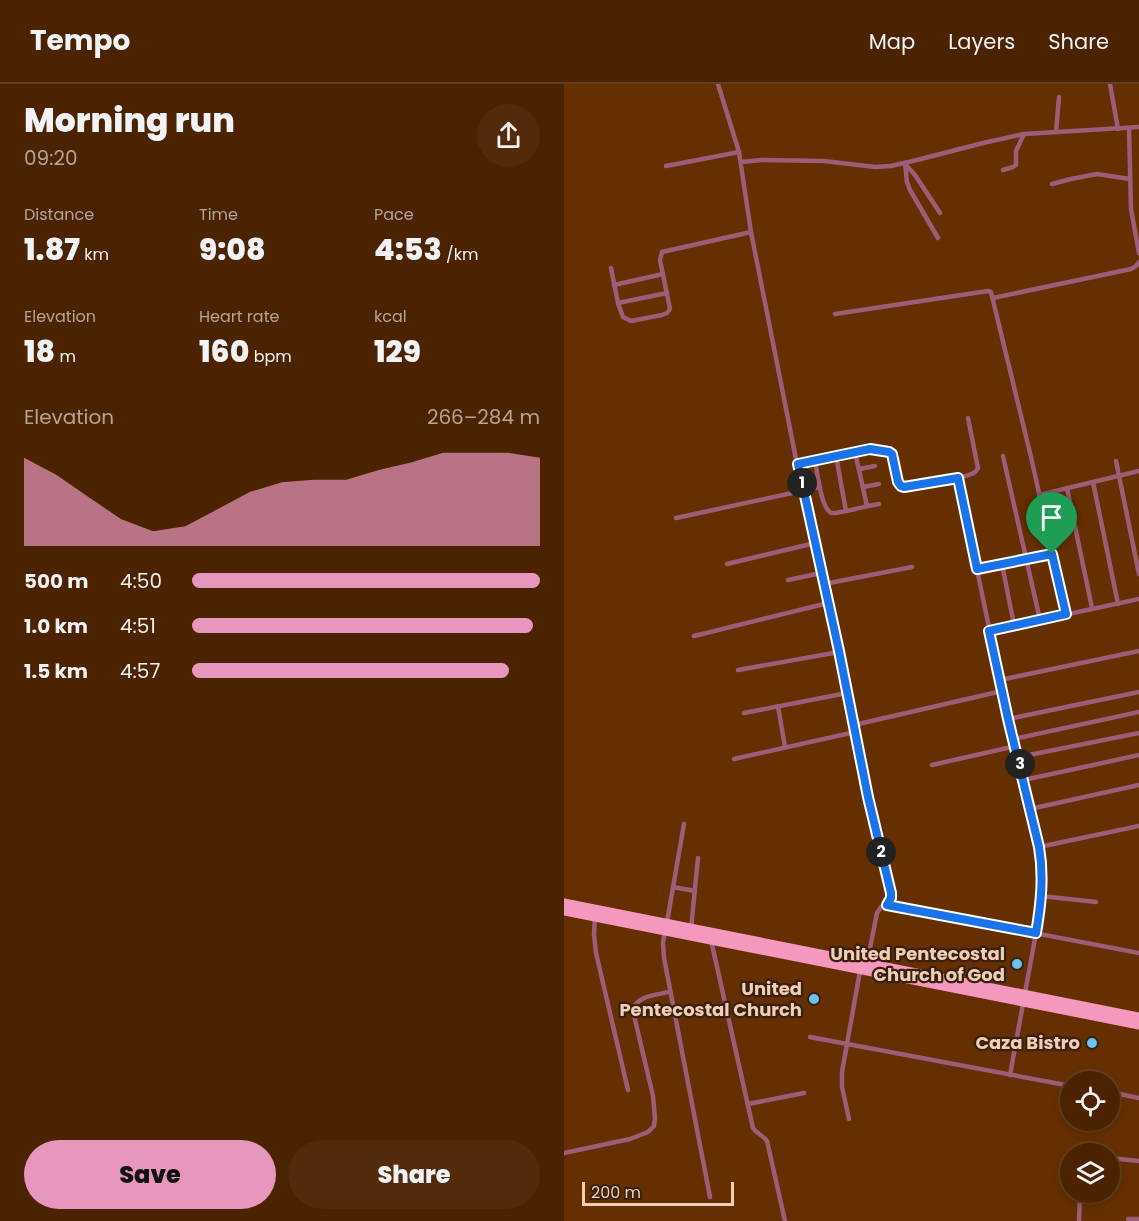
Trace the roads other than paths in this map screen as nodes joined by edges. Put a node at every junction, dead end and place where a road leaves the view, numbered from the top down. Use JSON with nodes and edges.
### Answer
{"nodes":[{"id":1,"x":718,"y":84,"type":"edge"},
{"id":2,"x":1110,"y":84,"type":"edge"},
{"id":3,"x":1059,"y":96,"type":"dead end"},
{"id":4,"x":1139,"y":127,"type":"edge"},
{"id":5,"x":1129,"y":128,"type":"junction"},
{"id":6,"x":1118,"y":129,"type":"junction"},
{"id":7,"x":1056,"y":132,"type":"junction"},
{"id":8,"x":1024,"y":134,"type":"junction"},
{"id":9,"x":739,"y":152,"type":"junction"},
{"id":10,"x":741,"y":162,"type":"junction"},
{"id":11,"x":906,"y":164,"type":"junction"},
{"id":12,"x":666,"y":166,"type":"dead end"},
{"id":13,"x":1003,"y":170,"type":"dead end"},
{"id":14,"x":1130,"y":179,"type":"junction"},
{"id":15,"x":1052,"y":184,"type":"dead end"},
{"id":16,"x":940,"y":213,"type":"dead end"},
{"id":17,"x":750,"y":232,"type":"junction"},
{"id":18,"x":938,"y":238,"type":"dead end"},
{"id":19,"x":1139,"y":253,"type":"edge"},
{"id":20,"x":1139,"y":262,"type":"edge"},
{"id":21,"x":611,"y":268,"type":"dead end"},
{"id":22,"x":663,"y":274,"type":"junction"},
{"id":23,"x":614,"y":285,"type":"junction"},
{"id":24,"x":667,"y":293,"type":"junction"},
{"id":25,"x":993,"y":298,"type":"junction"},
{"id":26,"x":618,"y":303,"type":"junction"},
{"id":27,"x":835,"y":314,"type":"dead end"},
{"id":28,"x":968,"y":418,"type":"dead end"},
{"id":29,"x":855,"y":452,"type":"junction"},
{"id":30,"x":836,"y":456,"type":"junction"},
{"id":31,"x":1003,"y":456,"type":"dead end"},
{"id":32,"x":815,"y":460,"type":"junction"},
{"id":33,"x":1116,"y":461,"type":"dead end"},
{"id":34,"x":798,"y":464,"type":"junction"},
{"id":35,"x":875,"y":466,"type":"dead end"},
{"id":36,"x":859,"y":469,"type":"junction"},
{"id":37,"x":1139,"y":471,"type":"edge"},
{"id":38,"x":1119,"y":476,"type":"junction"},
{"id":39,"x":958,"y":478,"type":"junction"},
{"id":40,"x":1093,"y":482,"type":"junction"},
{"id":41,"x":879,"y":484,"type":"dead end"},
{"id":42,"x":820,"y":487,"type":"junction"},
{"id":43,"x":863,"y":487,"type":"junction"},
{"id":44,"x":1067,"y":488,"type":"junction"},
{"id":45,"x":804,"y":492,"type":"junction"},
{"id":46,"x":1039,"y":495,"type":"junction"},
{"id":47,"x":879,"y":504,"type":"dead end"},
{"id":48,"x":867,"y":506,"type":"junction"},
{"id":49,"x":846,"y":511,"type":"junction"},
{"id":50,"x":676,"y":518,"type":"dead end"},
{"id":51,"x":815,"y":543,"type":"junction"},
{"id":52,"x":1052,"y":554,"type":"junction"},
{"id":53,"x":1027,"y":559,"type":"junction"},
{"id":54,"x":727,"y":564,"type":"dead end"},
{"id":55,"x":1002,"y":564,"type":"junction"},
{"id":56,"x":912,"y":567,"type":"dead end"},
{"id":57,"x":977,"y":569,"type":"junction"},
{"id":58,"x":821,"y":573,"type":"junction"},
{"id":59,"x":1139,"y":574,"type":"edge"},
{"id":60,"x":788,"y":580,"type":"dead end"},
{"id":61,"x":824,"y":584,"type":"junction"},
{"id":62,"x":1139,"y":599,"type":"edge"},
{"id":63,"x":828,"y":603,"type":"junction"},
{"id":64,"x":1118,"y":604,"type":"junction"},
{"id":65,"x":1092,"y":608,"type":"junction"},
{"id":66,"x":1066,"y":614,"type":"junction"},
{"id":67,"x":1040,"y":620,"type":"junction"},
{"id":68,"x":1014,"y":626,"type":"junction"},
{"id":69,"x":989,"y":631,"type":"junction"},
{"id":70,"x":694,"y":636,"type":"dead end"},
{"id":71,"x":839,"y":651,"type":"junction"},
{"id":72,"x":1139,"y":651,"type":"edge"},
{"id":73,"x":738,"y":670,"type":"dead end"},
{"id":74,"x":1000,"y":680,"type":"junction"},
{"id":75,"x":1002,"y":691,"type":"junction"},
{"id":76,"x":1139,"y":692,"type":"edge"},
{"id":77,"x":847,"y":693,"type":"junction"},
{"id":78,"x":778,"y":706,"type":"junction"},
{"id":79,"x":1139,"y":712,"type":"edge"},
{"id":80,"x":744,"y":713,"type":"dead end"},
{"id":81,"x":1008,"y":719,"type":"junction"},
{"id":82,"x":854,"y":725,"type":"junction"},
{"id":83,"x":855,"y":732,"type":"junction"},
{"id":84,"x":1139,"y":734,"type":"edge"},
{"id":85,"x":1014,"y":739,"type":"junction"},
{"id":86,"x":1016,"y":746,"type":"junction"},
{"id":87,"x":785,"y":747,"type":"junction"},
{"id":88,"x":1139,"y":755,"type":"edge"},
{"id":89,"x":1019,"y":757,"type":"junction"},
{"id":90,"x":734,"y":759,"type":"dead end"},
{"id":91,"x":932,"y":765,"type":"dead end"},
{"id":92,"x":1024,"y":780,"type":"junction"},
{"id":93,"x":1139,"y":785,"type":"edge"},
{"id":94,"x":1030,"y":809,"type":"junction"},
{"id":95,"x":684,"y":824,"type":"dead end"},
{"id":96,"x":1139,"y":826,"type":"edge"},
{"id":97,"x":1039,"y":847,"type":"junction"},
{"id":98,"x":698,"y":858,"type":"dead end"},
{"id":99,"x":673,"y":887,"type":"junction"},
{"id":100,"x":695,"y":891,"type":"junction"},
{"id":101,"x":1041,"y":896,"type":"junction"},
{"id":102,"x":1096,"y":902,"type":"dead end"},
{"id":103,"x":564,"y":903,"type":"edge"},
{"id":104,"x":887,"y":905,"type":"junction"},
{"id":105,"x":575,"y":909,"type":"junction"},
{"id":106,"x":564,"y":911,"type":"edge"},
{"id":107,"x":596,"y":917,"type":"junction"},
{"id":108,"x":666,"y":927,"type":"junction"},
{"id":109,"x":691,"y":929,"type":"junction"},
{"id":110,"x":1036,"y":933,"type":"junction"},
{"id":111,"x":712,"y":937,"type":"junction"},
{"id":112,"x":1139,"y":953,"type":"edge"},
{"id":113,"x":864,"y":968,"type":"junction"},
{"id":114,"x":669,"y":992,"type":"junction"},
{"id":115,"x":1024,"y":998,"type":"junction"},
{"id":116,"x":1108,"y":1015,"type":"junction"},
{"id":117,"x":1139,"y":1017,"type":"edge"},
{"id":118,"x":1139,"y":1025,"type":"edge"},
{"id":119,"x":810,"y":1037,"type":"dead end"},
{"id":120,"x":847,"y":1043,"type":"junction"},
{"id":121,"x":1010,"y":1075,"type":"junction"},
{"id":122,"x":1060,"y":1084,"type":"edge"},
{"id":123,"x":628,"y":1090,"type":"dead end"},
{"id":124,"x":804,"y":1093,"type":"dead end"},
{"id":125,"x":1120,"y":1094,"type":"edge"},
{"id":126,"x":1139,"y":1098,"type":"edge"},
{"id":127,"x":748,"y":1104,"type":"junction"},
{"id":128,"x":849,"y":1119,"type":"dead end"},
{"id":129,"x":564,"y":1153,"type":"edge"},
{"id":130,"x":1120,"y":1159,"type":"edge"},
{"id":131,"x":1139,"y":1161,"type":"edge"},
{"id":132,"x":710,"y":1197,"type":"dead end"},
{"id":133,"x":1080,"y":1203,"type":"edge"},
{"id":134,"x":1128,"y":1219,"type":"dead end"},
{"id":135,"x":1139,"y":1220,"type":"edge"},
{"id":136,"x":785,"y":1221,"type":"edge"},
{"id":137,"x":1079,"y":1221,"type":"edge"}],
"edges":[{"from":1,"to":9,"type":"street"},
{"from":2,"to":6,"type":"street"},
{"from":3,"to":7,"type":"street"},
{"from":4,"to":5,"type":"street"},
{"from":5,"to":6,"type":"street"},
{"from":5,"to":14,"type":"street"},
{"from":6,"to":7,"type":"street"},
{"from":7,"to":8,"type":"street"},
{"from":8,"to":11,"type":"street"},
{"from":8,"to":13,"type":"street"},
{"from":9,"to":10,"type":"street"},
{"from":9,"to":12,"type":"street"},
{"from":10,"to":11,"type":"street"},
{"from":10,"to":17,"type":"street"},
{"from":11,"to":16,"type":"street"},
{"from":11,"to":18,"type":"street"},
{"from":14,"to":15,"type":"street"},
{"from":14,"to":19,"type":"street"},
{"from":17,"to":22,"type":"street"},
{"from":17,"to":34,"type":"street"},
{"from":20,"to":25,"type":"street"},
{"from":21,"to":23,"type":"street"},
{"from":22,"to":23,"type":"street"},
{"from":22,"to":24,"type":"street"},
{"from":23,"to":26,"type":"street"},
{"from":24,"to":26,"type":"street"},
{"from":24,"to":26,"type":"street"},
{"from":25,"to":27,"type":"street"},
{"from":25,"to":46,"type":"street"},
{"from":28,"to":39,"type":"street"},
{"from":29,"to":30,"type":"street"},
{"from":29,"to":36,"type":"street"},
{"from":29,"to":39,"type":"street"},
{"from":30,"to":32,"type":"street"},
{"from":30,"to":49,"type":"street"},
{"from":31,"to":53,"type":"street"},
{"from":32,"to":34,"type":"street"},
{"from":32,"to":42,"type":"street"},
{"from":33,"to":38,"type":"street"},
{"from":34,"to":45,"type":"street"},
{"from":35,"to":36,"type":"street"},
{"from":36,"to":43,"type":"street"},
{"from":37,"to":38,"type":"street"},
{"from":38,"to":40,"type":"street"},
{"from":38,"to":59,"type":"street"},
{"from":39,"to":57,"type":"street"},
{"from":40,"to":44,"type":"street"},
{"from":40,"to":64,"type":"street"},
{"from":41,"to":43,"type":"street"},
{"from":42,"to":45,"type":"street"},
{"from":42,"to":49,"type":"street"},
{"from":43,"to":48,"type":"street"},
{"from":44,"to":46,"type":"street"},
{"from":44,"to":65,"type":"street"},
{"from":45,"to":50,"type":"street"},
{"from":45,"to":51,"type":"street"},
{"from":46,"to":52,"type":"street"},
{"from":47,"to":48,"type":"street"},
{"from":48,"to":49,"type":"street"},
{"from":51,"to":54,"type":"street"},
{"from":51,"to":58,"type":"street"},
{"from":52,"to":53,"type":"street"},
{"from":52,"to":66,"type":"street"},
{"from":53,"to":55,"type":"street"},
{"from":53,"to":67,"type":"street"},
{"from":55,"to":57,"type":"street"},
{"from":55,"to":68,"type":"street"},
{"from":56,"to":61,"type":"street"},
{"from":57,"to":69,"type":"street"},
{"from":58,"to":60,"type":"street"},
{"from":58,"to":61,"type":"street"},
{"from":61,"to":63,"type":"street"},
{"from":62,"to":64,"type":"street"},
{"from":63,"to":70,"type":"street"},
{"from":63,"to":71,"type":"street"},
{"from":64,"to":65,"type":"street"},
{"from":65,"to":66,"type":"street"},
{"from":66,"to":67,"type":"street"},
{"from":67,"to":68,"type":"street"},
{"from":68,"to":69,"type":"street"},
{"from":69,"to":74,"type":"street"},
{"from":71,"to":73,"type":"street"},
{"from":71,"to":77,"type":"street"},
{"from":72,"to":74,"type":"street"},
{"from":74,"to":75,"type":"street"},
{"from":75,"to":81,"type":"street"},
{"from":75,"to":82,"type":"street"},
{"from":76,"to":81,"type":"street"},
{"from":77,"to":78,"type":"street"},
{"from":77,"to":82,"type":"street"},
{"from":78,"to":80,"type":"street"},
{"from":78,"to":87,"type":"street"},
{"from":79,"to":85,"type":"street"},
{"from":81,"to":85,"type":"street"},
{"from":82,"to":83,"type":"street"},
{"from":83,"to":87,"type":"street"},
{"from":83,"to":104,"type":"street"},
{"from":84,"to":89,"type":"street"},
{"from":85,"to":86,"type":"street"},
{"from":86,"to":89,"type":"street"},
{"from":86,"to":91,"type":"street"},
{"from":87,"to":90,"type":"street"},
{"from":88,"to":92,"type":"street"},
{"from":89,"to":92,"type":"street"},
{"from":92,"to":94,"type":"street"},
{"from":93,"to":94,"type":"street"},
{"from":94,"to":97,"type":"street"},
{"from":95,"to":99,"type":"street"},
{"from":96,"to":97,"type":"street"},
{"from":97,"to":101,"type":"street"},
{"from":98,"to":100,"type":"street"},
{"from":99,"to":100,"type":"street"},
{"from":99,"to":108,"type":"street"},
{"from":100,"to":109,"type":"street"},
{"from":101,"to":102,"type":"street"},
{"from":101,"to":110,"type":"street"},
{"from":103,"to":105,"type":"highway"},
{"from":104,"to":110,"type":"street"},
{"from":104,"to":113,"type":"street"},
{"from":105,"to":106,"type":"highway"},
{"from":105,"to":107,"type":"highway"},
{"from":105,"to":108,"type":"highway"},
{"from":107,"to":108,"type":"highway"},
{"from":107,"to":123,"type":"street"},
{"from":108,"to":109,"type":"highway"},
{"from":108,"to":111,"type":"highway"},
{"from":108,"to":114,"type":"street"},
{"from":109,"to":111,"type":"highway"},
{"from":110,"to":112,"type":"street"},
{"from":110,"to":115,"type":"street"},
{"from":111,"to":113,"type":"highway"},
{"from":111,"to":127,"type":"street"},
{"from":113,"to":115,"type":"highway"},
{"from":113,"to":120,"type":"street"},
{"from":114,"to":129,"type":"street"},
{"from":114,"to":132,"type":"street"},
{"from":115,"to":116,"type":"highway"},
{"from":115,"to":121,"type":"street"},
{"from":116,"to":117,"type":"highway"},
{"from":116,"to":118,"type":"highway"},
{"from":119,"to":120,"type":"street"},
{"from":120,"to":121,"type":"street"},
{"from":120,"to":128,"type":"street"},
{"from":121,"to":122,"type":"street"},
{"from":124,"to":127,"type":"street"},
{"from":125,"to":126,"type":"street"},
{"from":127,"to":136,"type":"street"},
{"from":130,"to":131,"type":"street"},
{"from":133,"to":137,"type":"street"},
{"from":134,"to":135,"type":"street"}]}
